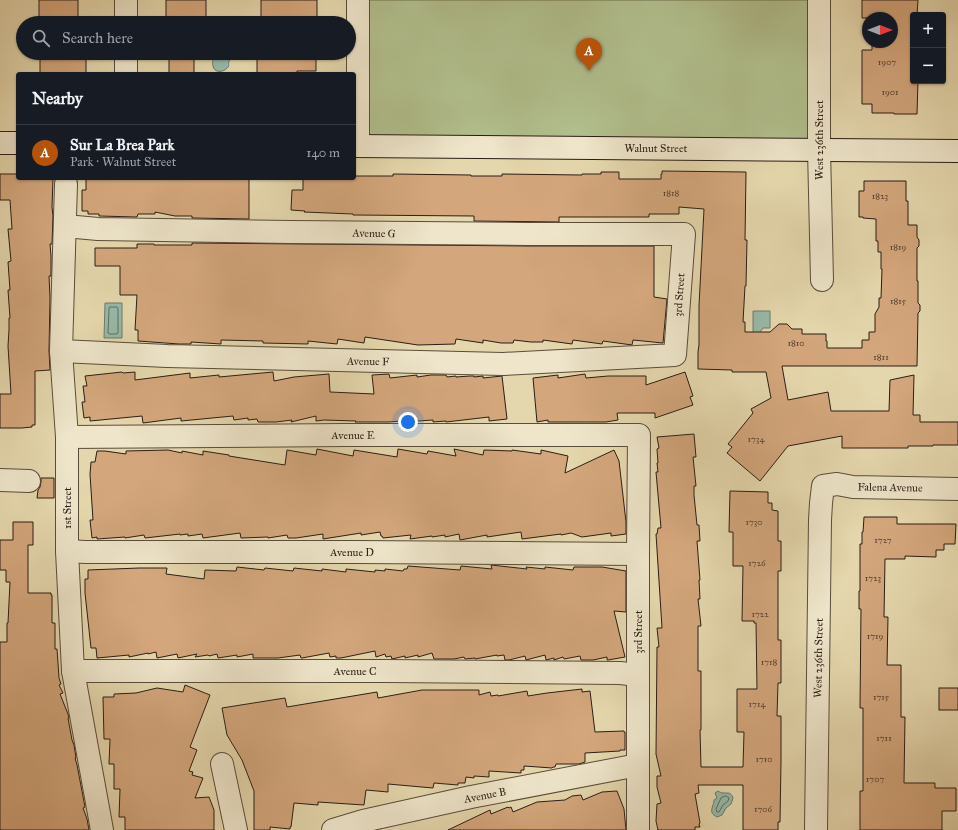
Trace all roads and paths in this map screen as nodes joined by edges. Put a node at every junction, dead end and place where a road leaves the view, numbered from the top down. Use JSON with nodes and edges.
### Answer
{"nodes":[{"id":1,"x":126,"y":0,"type":"edge"},
{"id":2,"x":358,"y":0,"type":"edge"},
{"id":3,"x":819,"y":0,"type":"edge"},
{"id":4,"x":126,"y":16,"type":"edge"},
{"id":5,"x":126,"y":60,"type":"edge"},
{"id":6,"x":126,"y":72,"type":"edge"},
{"id":7,"x":0,"y":143,"type":"edge"},
{"id":8,"x":16,"y":143,"type":"edge"},
{"id":9,"x":356,"y":146,"type":"edge"},
{"id":10,"x":819,"y":149,"type":"junction"},
{"id":11,"x":958,"y":151,"type":"edge"},
{"id":12,"x":66,"y":184,"type":"dead end"},
{"id":13,"x":65,"y":226,"type":"junction"},
{"id":14,"x":684,"y":234,"type":"joint"},
{"id":15,"x":822,"y":280,"type":"dead end"},
{"id":16,"x":61,"y":351,"type":"junction"},
{"id":17,"x":675,"y":355,"type":"joint"},
{"id":18,"x":639,"y":435,"type":"joint"},
{"id":19,"x":67,"y":437,"type":"junction"},
{"id":20,"x":0,"y":480,"type":"edge"},
{"id":21,"x":29,"y":481,"type":"dead end"},
{"id":22,"x":823,"y":486,"type":"joint"},
{"id":23,"x":958,"y":489,"type":"edge"},
{"id":24,"x":67,"y":551,"type":"junction"},
{"id":25,"x":638,"y":554,"type":"junction"},
{"id":26,"x":73,"y":671,"type":"junction"},
{"id":27,"x":638,"y":675,"type":"junction"},
{"id":28,"x":222,"y":764,"type":"dead end"},
{"id":29,"x":638,"y":765,"type":"junction"},
{"id":30,"x":102,"y":830,"type":"edge"},
{"id":31,"x":236,"y":830,"type":"edge"},
{"id":32,"x":333,"y":830,"type":"edge"},
{"id":33,"x":638,"y":830,"type":"edge"},
{"id":34,"x":816,"y":830,"type":"edge"}],
"edges":[{"from":1,"to":4,"type":"street"},
{"from":2,"to":9,"type":"street"},
{"from":3,"to":10,"type":"street","name":"West 236th Street"},
{"from":5,"to":6,"type":"street"},
{"from":7,"to":8,"type":"street"},
{"from":9,"to":10,"type":"street","name":"Walnut Street"},
{"from":10,"to":11,"type":"street","name":"Walnut Street"},
{"from":10,"to":15,"type":"street","name":"West 236th Street"},
{"from":12,"to":13,"type":"street","name":"1st Street"},
{"from":13,"to":14,"type":"street","name":"Avenue G"},
{"from":13,"to":16,"type":"street","name":"1st Street"},
{"from":14,"to":17,"type":"street","name":"3rd Street"},
{"from":16,"to":17,"type":"street","name":"Avenue F"},
{"from":16,"to":19,"type":"street","name":"1st Street"},
{"from":18,"to":19,"type":"street","name":"Avenue E"},
{"from":18,"to":25,"type":"street","name":"3rd Street"},
{"from":19,"to":24,"type":"street","name":"1st Street"},
{"from":20,"to":21,"type":"street"},
{"from":22,"to":23,"type":"street","name":"Falena Avenue"},
{"from":22,"to":34,"type":"street","name":"West 236th Street"},
{"from":24,"to":25,"type":"street","name":"Avenue D"},
{"from":24,"to":26,"type":"street","name":"1st Street"},
{"from":25,"to":27,"type":"street","name":"3rd Street"},
{"from":26,"to":27,"type":"street","name":"Avenue C"},
{"from":26,"to":30,"type":"street","name":"1st Street"},
{"from":27,"to":29,"type":"street","name":"3rd Street"},
{"from":28,"to":31,"type":"street"},
{"from":29,"to":32,"type":"street","name":"Avenue B"},
{"from":29,"to":33,"type":"street","name":"3rd Street"}]}
